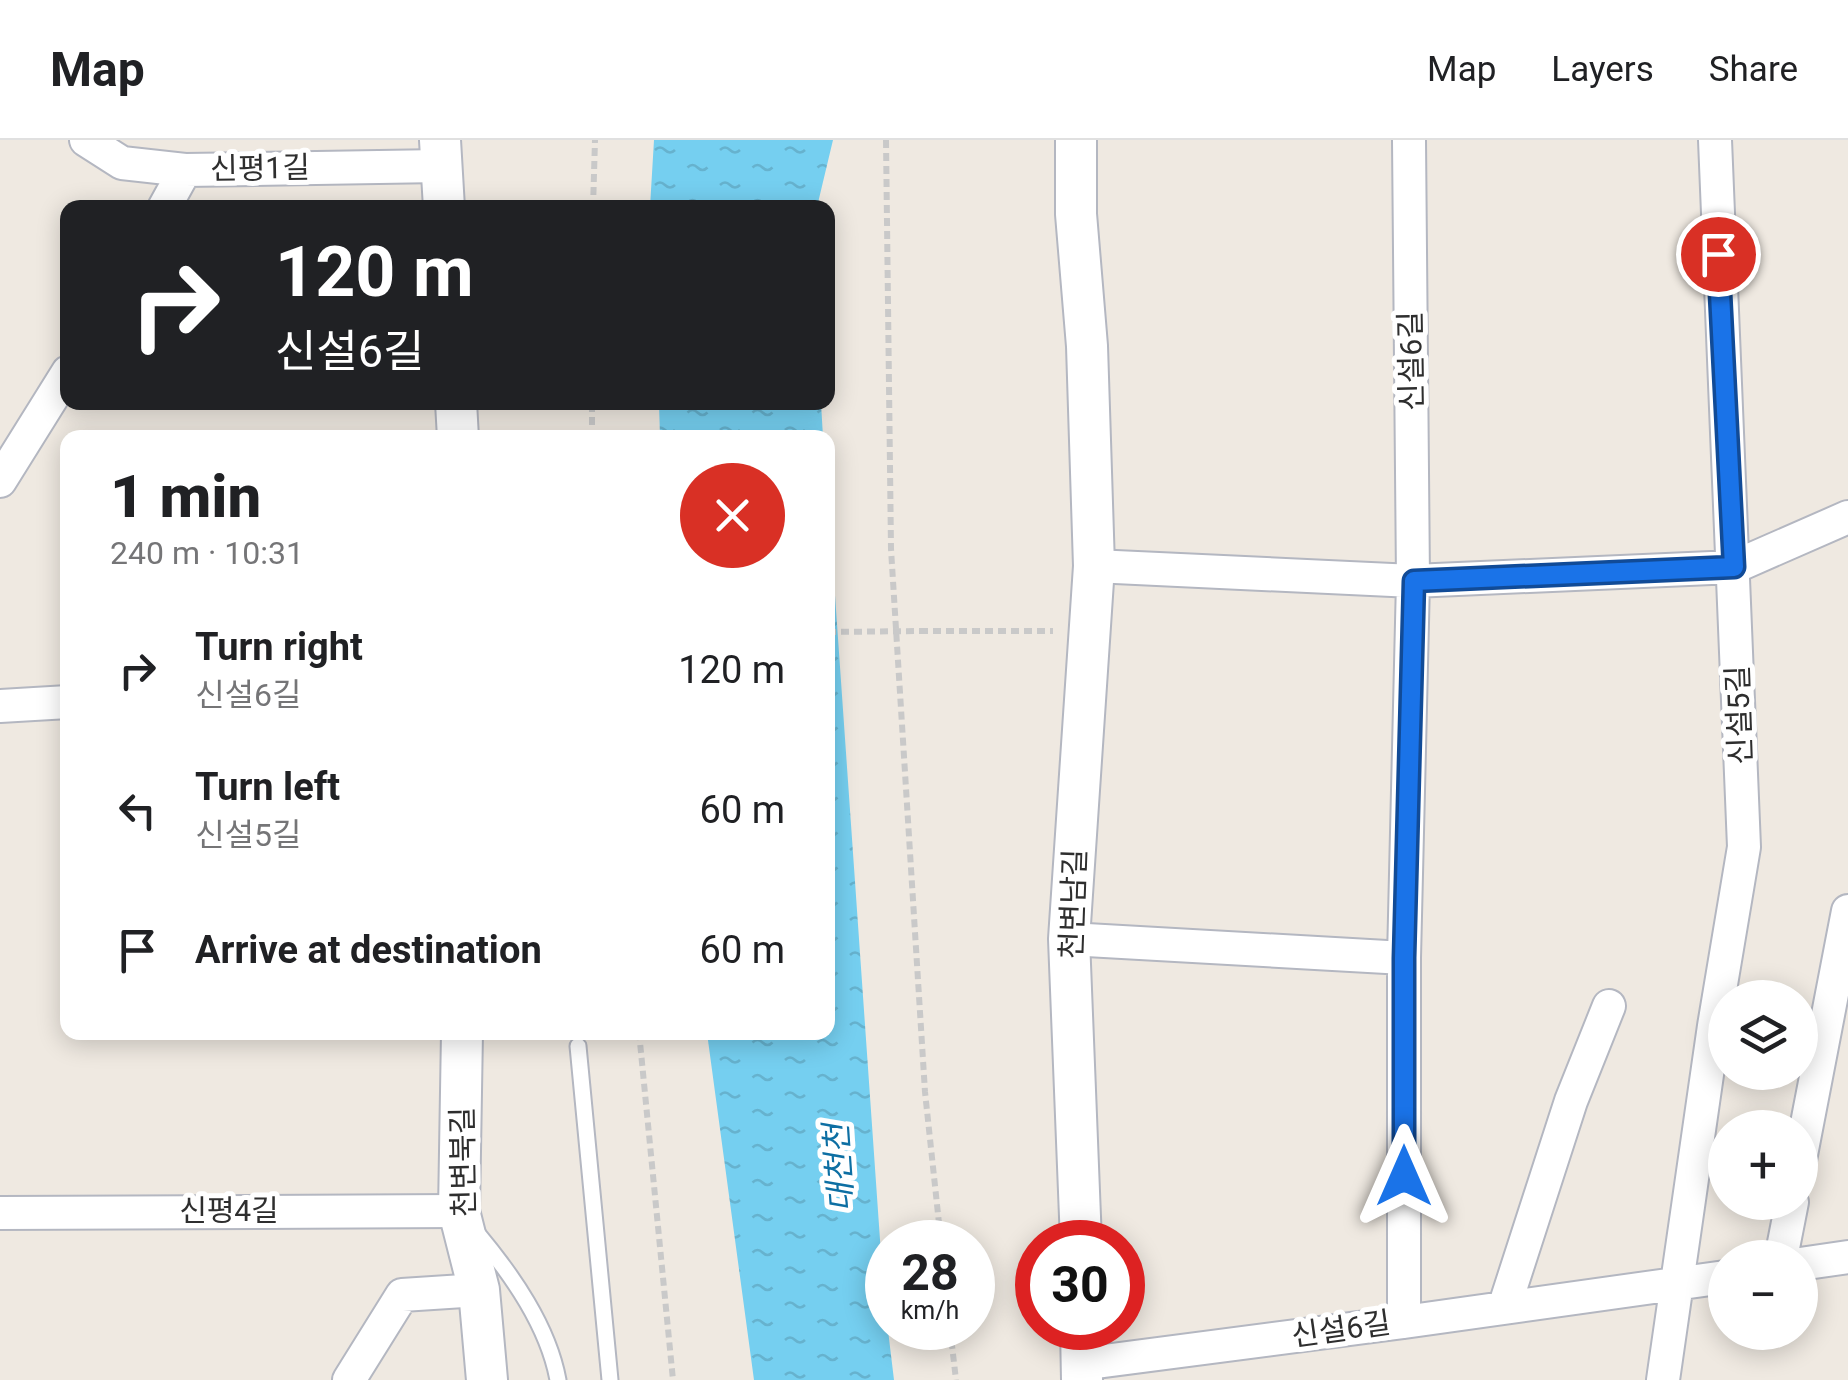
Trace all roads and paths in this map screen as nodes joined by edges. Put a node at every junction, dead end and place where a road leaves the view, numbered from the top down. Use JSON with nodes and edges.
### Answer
{"nodes":[{"id":1,"x":86,"y":140,"type":"edge"},
{"id":2,"x":594,"y":140,"type":"edge"},
{"id":3,"x":886,"y":140,"type":"edge"},
{"id":4,"x":1076,"y":140,"type":"edge"},
{"id":5,"x":1409,"y":140,"type":"edge"},
{"id":6,"x":1714,"y":140,"type":"edge"},
{"id":7,"x":441,"y":153,"type":"edge"},
{"id":8,"x":185,"y":170,"type":"junction"},
{"id":9,"x":168,"y":200,"type":"edge"},
{"id":10,"x":444,"y":200,"type":"edge"},
{"id":11,"x":593,"y":200,"type":"edge"},
{"id":12,"x":60,"y":385,"type":"edge"},
{"id":13,"x":0,"y":481,"type":"edge"},
{"id":14,"x":1848,"y":516,"type":"edge"},
{"id":15,"x":1094,"y":566,"type":"junction"},
{"id":16,"x":1734,"y":567,"type":"junction"},
{"id":17,"x":1414,"y":581,"type":"junction"},
{"id":18,"x":1090,"y":631,"type":"junction"},
{"id":19,"x":835,"y":632,"type":"edge"},
{"id":20,"x":60,"y":702,"type":"edge"},
{"id":21,"x":0,"y":706,"type":"edge"},
{"id":22,"x":1848,"y":911,"type":"edge"},
{"id":23,"x":1069,"y":939,"type":"junction"},
{"id":24,"x":1404,"y":958,"type":"junction"},
{"id":25,"x":1609,"y":1006,"type":"dead end"},
{"id":26,"x":462,"y":1040,"type":"edge"},
{"id":27,"x":640,"y":1040,"type":"edge"},
{"id":28,"x":578,"y":1046,"type":"dead end"},
{"id":29,"x":1810,"y":1110,"type":"edge"},
{"id":30,"x":458,"y":1210,"type":"junction"},
{"id":31,"x":0,"y":1213,"type":"edge"},
{"id":32,"x":939,"y":1220,"type":"edge"},
{"id":33,"x":1080,"y":1220,"type":"edge"},
{"id":34,"x":1848,"y":1258,"type":"edge"},
{"id":35,"x":1818,"y":1262,"type":"edge"},
{"id":36,"x":1708,"y":1280,"type":"edge"},
{"id":37,"x":1678,"y":1286,"type":"junction"},
{"id":38,"x":478,"y":1290,"type":"junction"},
{"id":39,"x":1504,"y":1308,"type":"junction"},
{"id":40,"x":1404,"y":1322,"type":"junction"},
{"id":41,"x":953,"y":1350,"type":"edge"},
{"id":42,"x":1081,"y":1357,"type":"edge"},
{"id":43,"x":348,"y":1380,"type":"edge"},
{"id":44,"x":487,"y":1380,"type":"edge"},
{"id":45,"x":558,"y":1380,"type":"edge"},
{"id":46,"x":610,"y":1380,"type":"edge"},
{"id":47,"x":673,"y":1380,"type":"edge"},
{"id":48,"x":956,"y":1380,"type":"edge"},
{"id":49,"x":1663,"y":1380,"type":"edge"}],
"edges":[{"from":1,"to":8,"type":"street","name":"신평1길"},
{"from":2,"to":11,"type":"path"},
{"from":3,"to":32,"type":"path"},
{"from":4,"to":15,"type":"street","name":"천변남길"},
{"from":5,"to":17,"type":"street","name":"신설6길"},
{"from":6,"to":16,"type":"street","name":"신설5길"},
{"from":7,"to":8,"type":"street","name":"신평1길"},
{"from":7,"to":10,"type":"street"},
{"from":8,"to":9,"type":"street"},
{"from":12,"to":13,"type":"street"},
{"from":14,"to":16,"type":"street"},
{"from":15,"to":17,"type":"street"},
{"from":15,"to":18,"type":"street","name":"천변남길"},
{"from":16,"to":17,"type":"street"},
{"from":16,"to":37,"type":"street","name":"신설5길"},
{"from":17,"to":24,"type":"street","name":"신설6길"},
{"from":18,"to":19,"type":"path","bridge":true},
{"from":18,"to":23,"type":"street","name":"천변남길"},
{"from":20,"to":21,"type":"street"},
{"from":22,"to":29,"type":"street"},
{"from":23,"to":24,"type":"street"},
{"from":23,"to":33,"type":"street","name":"천변남길"},
{"from":24,"to":40,"type":"street","name":"신설6길"},
{"from":25,"to":39,"type":"street"},
{"from":26,"to":30,"type":"street","name":"천변북길"},
{"from":27,"to":47,"type":"path"},
{"from":28,"to":46,"type":"lane"},
{"from":30,"to":31,"type":"street","name":"신평4길"},
{"from":30,"to":38,"type":"street","name":"천변북길"},
{"from":30,"to":45,"type":"lane"},
{"from":34,"to":35,"type":"street"},
{"from":36,"to":37,"type":"street"},
{"from":37,"to":39,"type":"street"},
{"from":37,"to":49,"type":"street","name":"신설5길"},
{"from":38,"to":43,"type":"street"},
{"from":38,"to":44,"type":"street","name":"천변북길"},
{"from":39,"to":40,"type":"street"},
{"from":40,"to":42,"type":"street","name":"신설6길"},
{"from":41,"to":48,"type":"path"}]}
